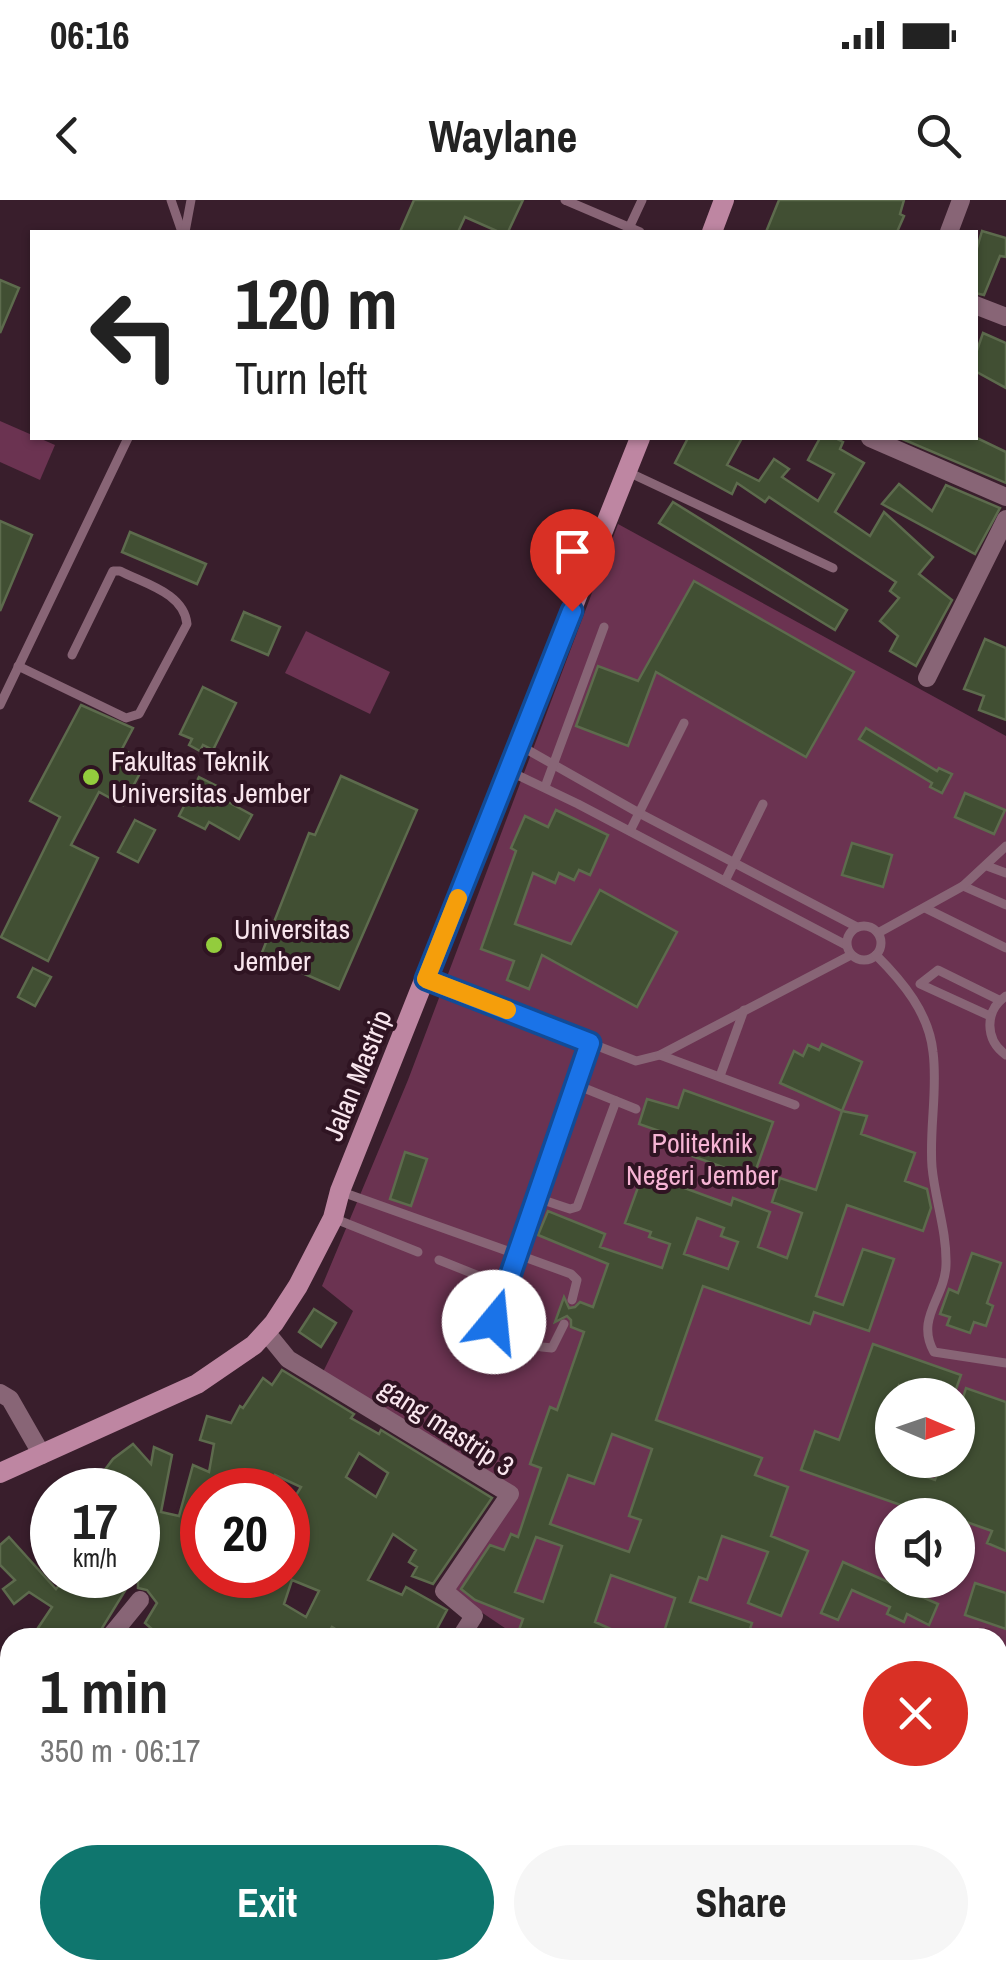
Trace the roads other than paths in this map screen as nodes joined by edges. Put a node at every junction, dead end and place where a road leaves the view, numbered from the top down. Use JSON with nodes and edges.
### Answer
{"nodes":[{"id":1,"x":171,"y":200,"type":"edge"},
{"id":2,"x":191,"y":200,"type":"edge"},
{"id":3,"x":565,"y":200,"type":"edge"},
{"id":4,"x":642,"y":200,"type":"edge"},
{"id":5,"x":724,"y":200,"type":"edge"},
{"id":6,"x":961,"y":200,"type":"edge"},
{"id":7,"x":182,"y":230,"type":"edge"},
{"id":8,"x":184,"y":230,"type":"edge"},
{"id":9,"x":634,"y":230,"type":"edge"},
{"id":10,"x":713,"y":230,"type":"edge"},
{"id":11,"x":950,"y":230,"type":"edge"},
{"id":12,"x":978,"y":306,"type":"edge"},
{"id":13,"x":1006,"y":317,"type":"edge"},
{"id":14,"x":127,"y":440,"type":"edge"},
{"id":15,"x":639,"y":440,"type":"edge"},
{"id":16,"x":875,"y":440,"type":"edge"},
{"id":17,"x":628,"y":472,"type":"junction"},
{"id":18,"x":1006,"y":496,"type":"edge"},
{"id":19,"x":1006,"y":519,"type":"edge"},
{"id":20,"x":833,"y":568,"type":"dead end"},
{"id":21,"x":604,"y":627,"type":"dead end"},
{"id":22,"x":72,"y":655,"type":"dead end"},
{"id":23,"x":18,"y":666,"type":"junction"},
{"id":24,"x":927,"y":678,"type":"dead end"},
{"id":25,"x":0,"y":705,"type":"edge"},
{"id":26,"x":684,"y":723,"type":"dead end"},
{"id":27,"x":519,"y":745,"type":"junction"},
{"id":28,"x":554,"y":764,"type":"junction"},
{"id":29,"x":509,"y":771,"type":"junction"},
{"id":30,"x":545,"y":787,"type":"junction"},
{"id":31,"x":763,"y":804,"type":"dead end"},
{"id":32,"x":639,"y":813,"type":"junction"},
{"id":33,"x":630,"y":831,"type":"junction"},
{"id":34,"x":1006,"y":846,"type":"edge"},
{"id":35,"x":735,"y":862,"type":"junction"},
{"id":36,"x":987,"y":866,"type":"junction"},
{"id":37,"x":1006,"y":874,"type":"edge"},
{"id":38,"x":725,"y":881,"type":"junction"},
{"id":39,"x":963,"y":886,"type":"junction"},
{"id":40,"x":1006,"y":905,"type":"edge"},
{"id":41,"x":925,"y":908,"type":"junction"},
{"id":42,"x":858,"y":926,"type":"junction"},
{"id":43,"x":878,"y":934,"type":"junction"},
{"id":44,"x":1006,"y":948,"type":"edge"},
{"id":45,"x":848,"y":950,"type":"junction"},
{"id":46,"x":876,"y":955,"type":"junction"},
{"id":47,"x":426,"y":979,"type":"junction"},
{"id":48,"x":901,"y":980,"type":"junction"},
{"id":49,"x":920,"y":984,"type":"junction"},
{"id":50,"x":1002,"y":998,"type":"edge"},
{"id":51,"x":744,"y":1010,"type":"junction"},
{"id":52,"x":990,"y":1016,"type":"junction"},
{"id":53,"x":590,"y":1043,"type":"junction"},
{"id":54,"x":660,"y":1055,"type":"junction"},
{"id":55,"x":1006,"y":1056,"type":"edge"},
{"id":56,"x":720,"y":1076,"type":"junction"},
{"id":57,"x":574,"y":1084,"type":"junction"},
{"id":58,"x":616,"y":1100,"type":"junction"},
{"id":59,"x":795,"y":1104,"type":"dead end"},
{"id":60,"x":636,"y":1109,"type":"dead end"},
{"id":61,"x":340,"y":1191,"type":"junction"},
{"id":62,"x":536,"y":1198,"type":"junction"},
{"id":63,"x":333,"y":1218,"type":"junction"},
{"id":64,"x":418,"y":1252,"type":"dead end"},
{"id":65,"x":516,"y":1254,"type":"junction"},
{"id":66,"x":439,"y":1260,"type":"dead end"},
{"id":67,"x":504,"y":1286,"type":"junction"},
{"id":68,"x":572,"y":1300,"type":"dead end"},
{"id":69,"x":564,"y":1324,"type":"dead end"},
{"id":70,"x":266,"y":1332,"type":"junction"},
{"id":71,"x":1006,"y":1364,"type":"edge"},
{"id":72,"x":5,"y":1396,"type":"edge"},
{"id":73,"x":38,"y":1446,"type":"junction"},
{"id":74,"x":0,"y":1472,"type":"edge"},
{"id":75,"x":140,"y":1600,"type":"dead end"},
{"id":76,"x":117,"y":1628,"type":"edge"},
{"id":77,"x":466,"y":1628,"type":"edge"}],
"edges":[{"from":1,"to":7,"type":"lane"},
{"from":2,"to":8,"type":"lane"},
{"from":3,"to":9,"type":"lane"},
{"from":4,"to":9,"type":"lane"},
{"from":5,"to":10,"type":"main road"},
{"from":6,"to":11,"type":"street"},
{"from":12,"to":13,"type":"street"},
{"from":14,"to":23,"type":"lane"},
{"from":15,"to":17,"type":"main road","name":"Jalan Mastrip"},
{"from":16,"to":18,"type":"street"},
{"from":17,"to":20,"type":"lane"},
{"from":17,"to":27,"type":"main road","name":"Jalan Mastrip"},
{"from":19,"to":24,"type":"street"},
{"from":21,"to":28,"type":"lane"},
{"from":22,"to":23,"type":"lane"},
{"from":23,"to":25,"type":"lane"},
{"from":26,"to":32,"type":"lane"},
{"from":27,"to":28,"type":"lane"},
{"from":27,"to":29,"type":"main road","name":"Jalan Mastrip"},
{"from":28,"to":30,"type":"lane"},
{"from":28,"to":32,"type":"lane"},
{"from":29,"to":30,"type":"lane"},
{"from":29,"to":47,"type":"main road","name":"Jalan Mastrip"},
{"from":30,"to":33,"type":"lane"},
{"from":31,"to":35,"type":"lane"},
{"from":32,"to":33,"type":"lane"},
{"from":32,"to":35,"type":"lane"},
{"from":33,"to":38,"type":"lane"},
{"from":34,"to":36,"type":"lane"},
{"from":35,"to":38,"type":"lane"},
{"from":35,"to":42,"type":"lane"},
{"from":36,"to":37,"type":"lane"},
{"from":36,"to":39,"type":"lane"},
{"from":38,"to":45,"type":"lane"},
{"from":39,"to":40,"type":"lane"},
{"from":39,"to":41,"type":"lane"},
{"from":41,"to":43,"type":"lane"},
{"from":41,"to":44,"type":"lane"},
{"from":42,"to":43,"type":"lane"},
{"from":42,"to":45,"type":"lane"},
{"from":43,"to":46,"type":"lane"},
{"from":45,"to":46,"type":"lane"},
{"from":45,"to":51,"type":"lane"},
{"from":46,"to":48,"type":"lane"},
{"from":47,"to":53,"type":"lane"},
{"from":47,"to":61,"type":"main road","name":"Jalan Mastrip"},
{"from":48,"to":49,"type":"lane"},
{"from":48,"to":71,"type":"lane"},
{"from":49,"to":50,"type":"lane"},
{"from":49,"to":52,"type":"lane"},
{"from":50,"to":52,"type":"lane"},
{"from":51,"to":54,"type":"lane"},
{"from":51,"to":56,"type":"lane"},
{"from":52,"to":55,"type":"lane"},
{"from":53,"to":54,"type":"lane"},
{"from":53,"to":57,"type":"lane"},
{"from":54,"to":56,"type":"lane"},
{"from":56,"to":59,"type":"lane"},
{"from":57,"to":58,"type":"lane"},
{"from":57,"to":62,"type":"lane"},
{"from":58,"to":60,"type":"lane"},
{"from":58,"to":62,"type":"lane"},
{"from":61,"to":63,"type":"main road","name":"Jalan Mastrip"},
{"from":61,"to":65,"type":"lane"},
{"from":62,"to":65,"type":"lane"},
{"from":63,"to":64,"type":"lane"},
{"from":63,"to":70,"type":"main road","name":"Jalan Mastrip"},
{"from":65,"to":67,"type":"lane"},
{"from":65,"to":68,"type":"lane"},
{"from":66,"to":67,"type":"lane"},
{"from":67,"to":69,"type":"lane"},
{"from":70,"to":73,"type":"main road","name":"Jalan Mastrip"},
{"from":70,"to":77,"type":"street","name":"gang mastrip 3"},
{"from":72,"to":73,"type":"street"},
{"from":73,"to":74,"type":"main road","name":"Jalan Mastrip"},
{"from":75,"to":76,"type":"street"}]}
